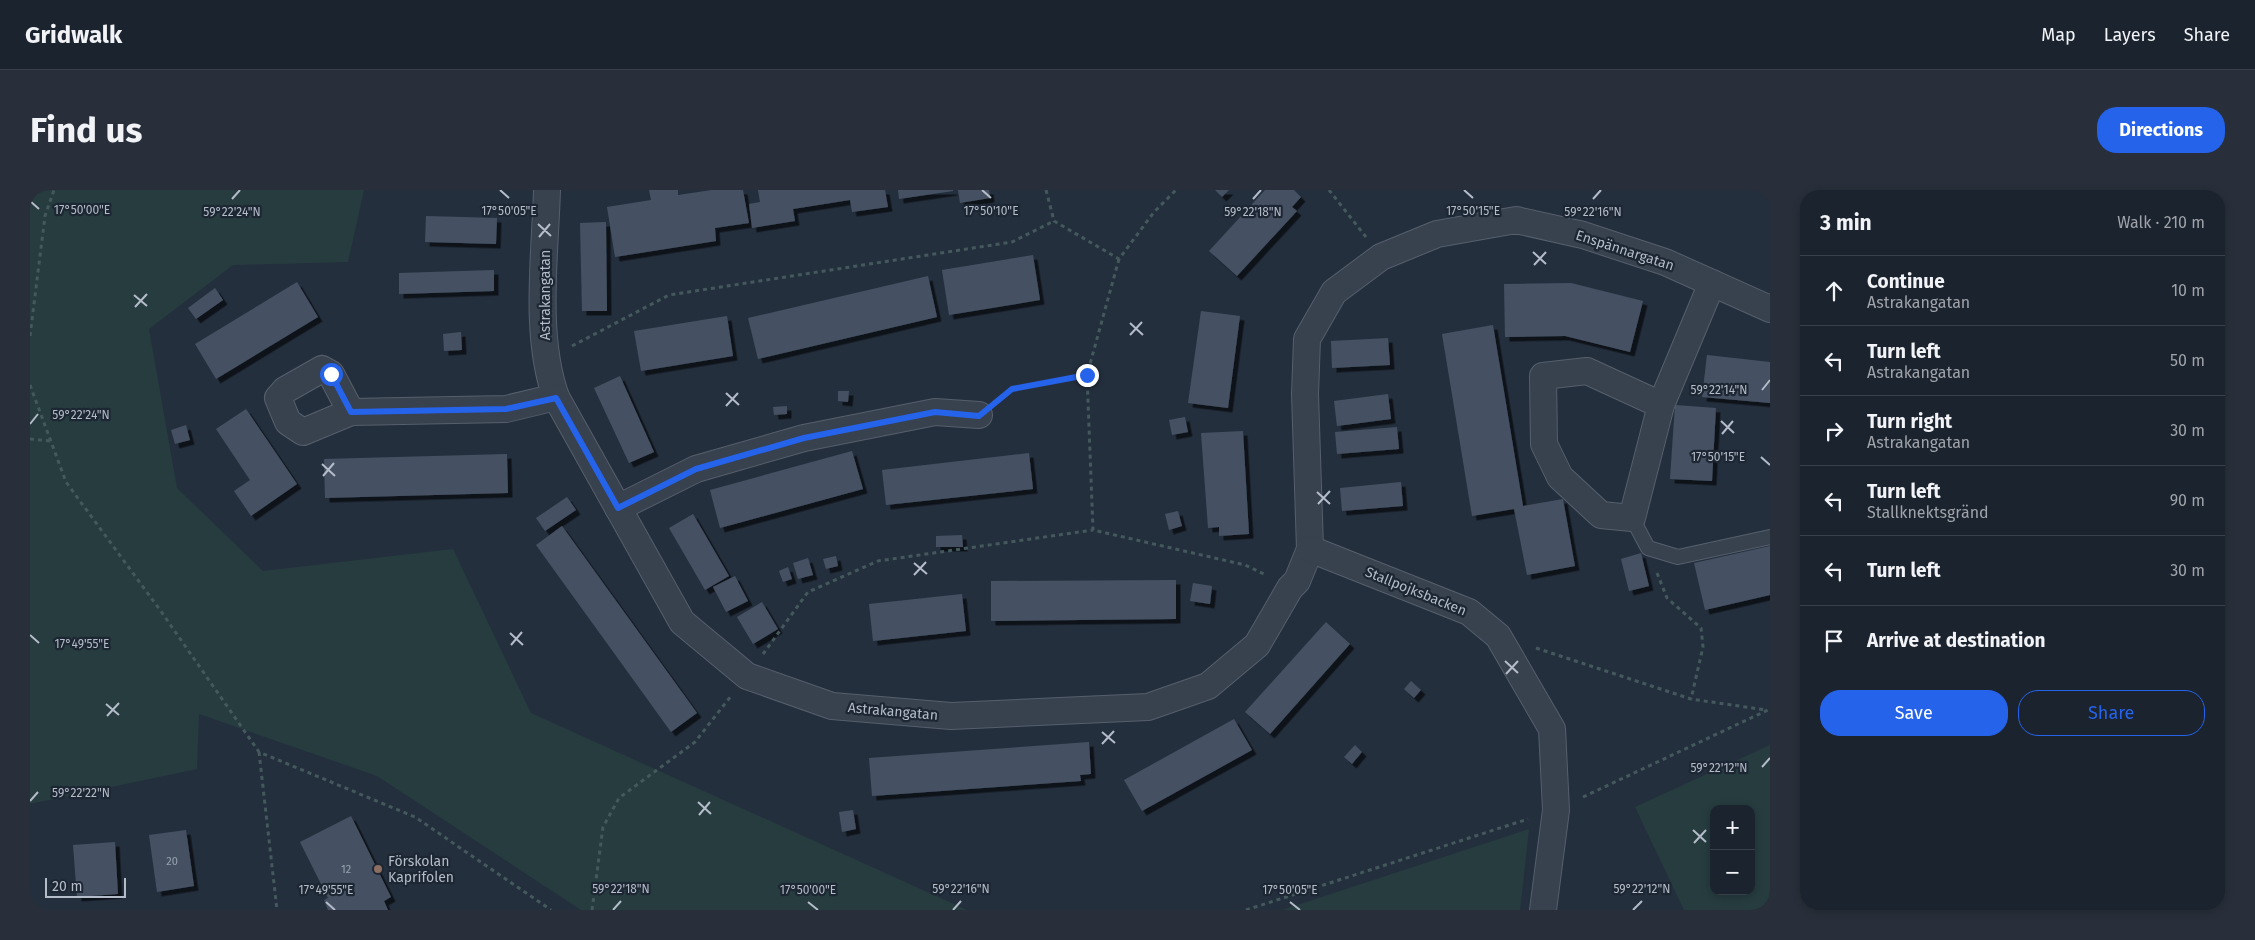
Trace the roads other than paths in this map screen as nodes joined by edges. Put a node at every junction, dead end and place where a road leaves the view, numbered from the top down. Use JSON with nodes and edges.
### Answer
{"nodes":[{"id":1,"x":546,"y":190,"type":"edge"},
{"id":2,"x":1712,"y":283,"type":"junction"},
{"id":3,"x":1770,"y":309,"type":"edge"},
{"id":4,"x":556,"y":398,"type":"junction"},
{"id":5,"x":1661,"y":406,"type":"junction"},
{"id":6,"x":351,"y":412,"type":"dead end"},
{"id":7,"x":979,"y":416,"type":"road end"},
{"id":8,"x":618,"y":508,"type":"junction"},
{"id":9,"x":1632,"y":518,"type":"junction"},
{"id":10,"x":1770,"y":537,"type":"edge"},
{"id":11,"x":1310,"y":549,"type":"junction"},
{"id":12,"x":1543,"y":910,"type":"edge"}],
"edges":[{"from":1,"to":4,"type":"street","name":"Astrakangatan"},
{"from":2,"to":3,"type":"street","name":"Enspännargatan"},
{"from":2,"to":5,"type":"street"},
{"from":2,"to":11,"type":"street","name":"Enspännargatan"},
{"from":4,"to":6,"type":"street"},
{"from":4,"to":8,"type":"street","name":"Astrakangatan"},
{"from":5,"to":9,"type":"street"},
{"from":5,"to":9,"type":"street"},
{"from":7,"to":8,"type":"street"},
{"from":8,"to":11,"type":"street","name":"Astrakangatan"},
{"from":9,"to":10,"type":"lane"},
{"from":11,"to":12,"type":"street","name":"Stallpojksbacken"}]}
